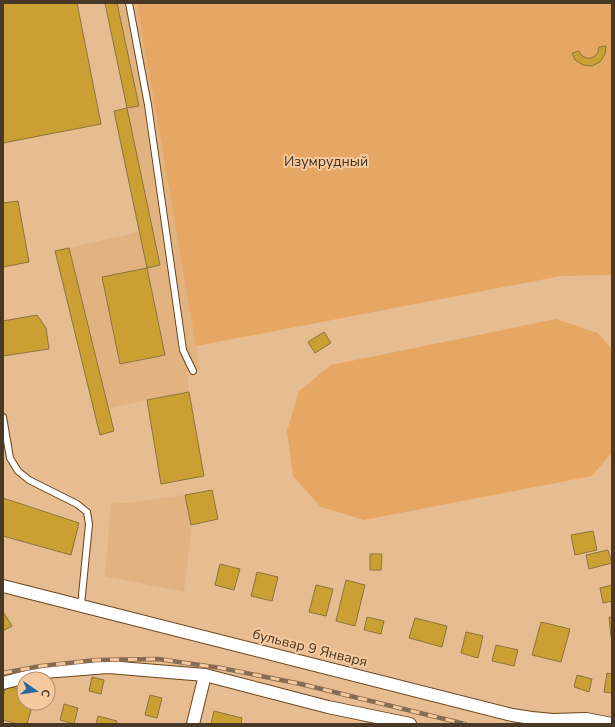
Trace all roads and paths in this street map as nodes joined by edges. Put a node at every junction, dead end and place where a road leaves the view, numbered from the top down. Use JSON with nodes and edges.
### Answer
{"nodes":[{"id":1,"x":129,"y":3,"type":"edge"},
{"id":2,"x":193,"y":370,"type":"dead end"},
{"id":3,"x":3,"y":417,"type":"edge"},
{"id":4,"x":3,"y":586,"type":"edge"},
{"id":5,"x":81,"y":605,"type":"junction"},
{"id":6,"x":205,"y":676,"type":"junction"},
{"id":7,"x":3,"y":683,"type":"edge"},
{"id":8,"x":612,"y":716,"type":"edge"},
{"id":9,"x":586,"y":719,"type":"junction"},
{"id":10,"x":193,"y":724,"type":"edge"},
{"id":11,"x":410,"y":724,"type":"edge"},
{"id":12,"x":612,"y":724,"type":"edge"}],
"edges":[{"from":1,"to":2,"type":"lane"},
{"from":3,"to":5,"type":"lane"},
{"from":4,"to":5,"type":"street","name":"бульвар 9 Января"},
{"from":5,"to":9,"type":"street","name":"бульвар 9 Января"},
{"from":6,"to":7,"type":"street"},
{"from":6,"to":10,"type":"street"},
{"from":6,"to":11,"type":"street"},
{"from":8,"to":9,"type":"street"},
{"from":9,"to":12,"type":"street","name":"бульвар 9 Января"}]}
